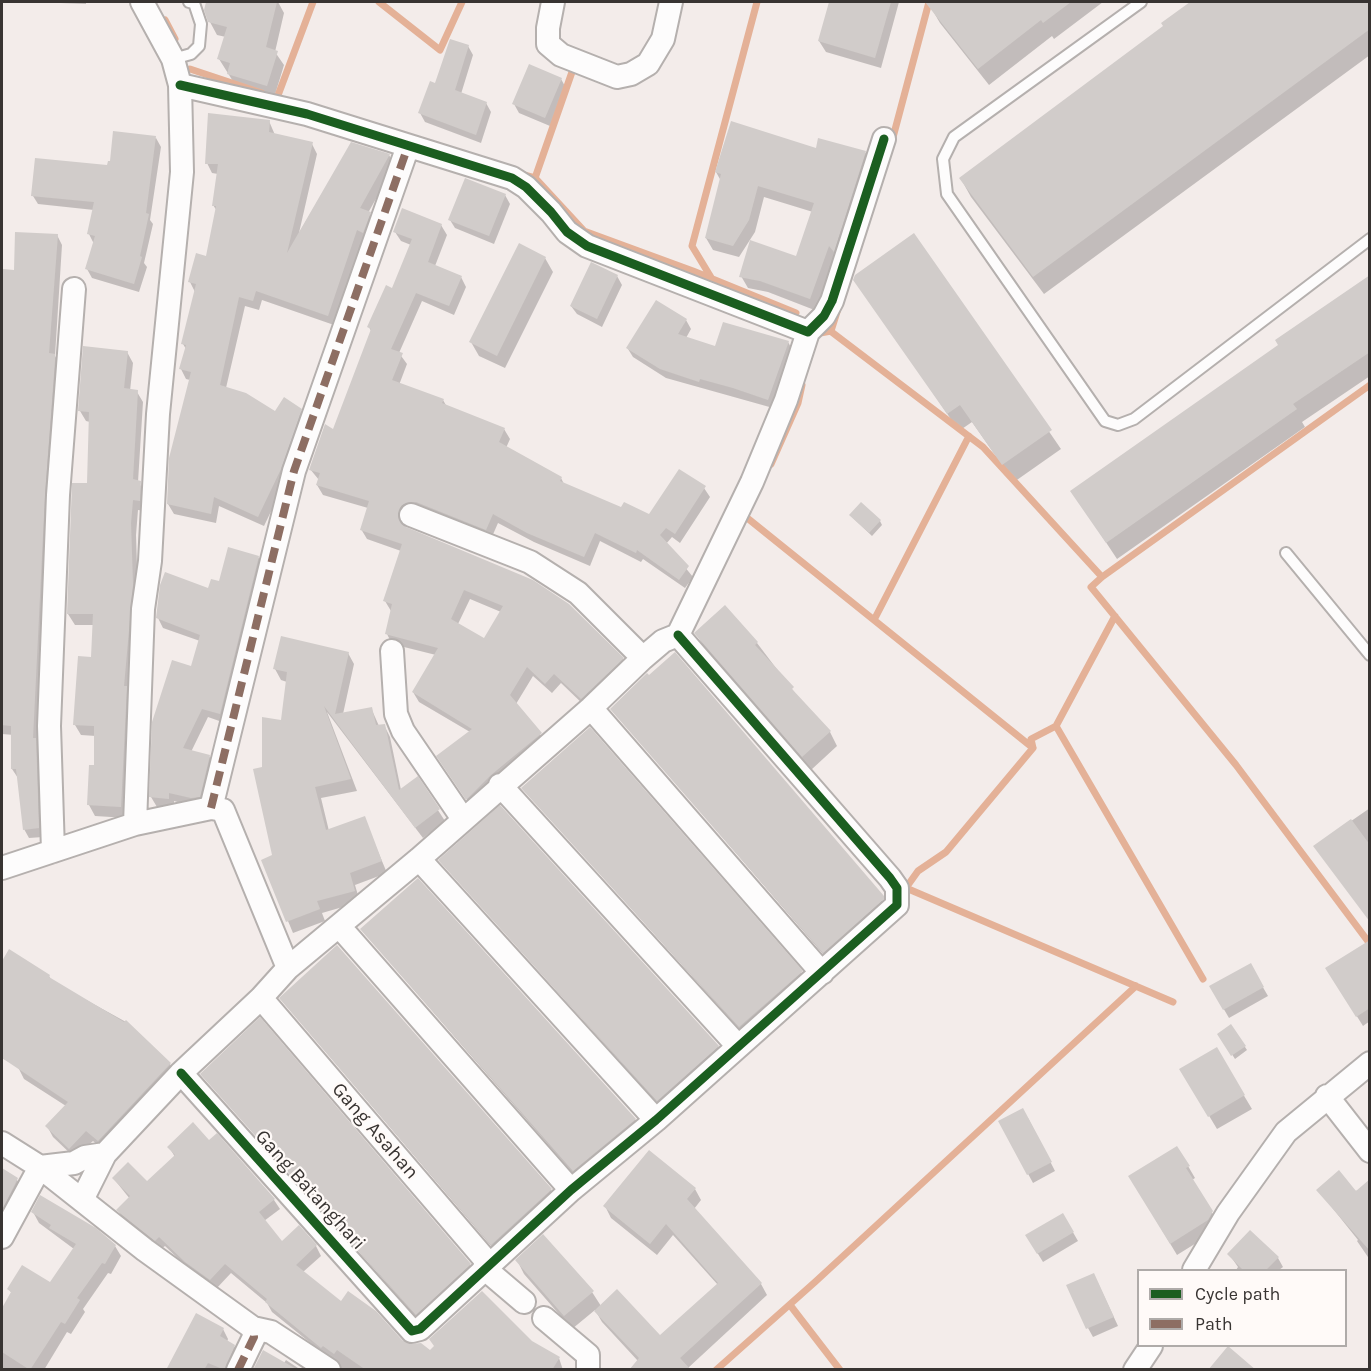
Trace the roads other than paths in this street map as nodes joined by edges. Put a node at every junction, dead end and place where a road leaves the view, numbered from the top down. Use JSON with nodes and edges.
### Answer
{"nodes":[{"id":1,"x":189,"y":2,"type":"edge"},
{"id":2,"x":553,"y":2,"type":"edge"},
{"id":3,"x":671,"y":2,"type":"edge"},
{"id":4,"x":1141,"y":2,"type":"edge"},
{"id":5,"x":147,"y":5,"type":"edge"},
{"id":6,"x":172,"y":59,"type":"junction"},
{"id":7,"x":180,"y":85,"type":"junction"},
{"id":8,"x":884,"y":139,"type":"dead end"},
{"id":9,"x":408,"y":146,"type":"junction"},
{"id":10,"x":1370,"y":239,"type":"edge"},
{"id":11,"x":74,"y":289,"type":"dead end"},
{"id":12,"x":808,"y":332,"type":"junction"},
{"id":13,"x":411,"y":515,"type":"dead end"},
{"id":14,"x":1286,"y":553,"type":"dead end"},
{"id":15,"x":678,"y":635,"type":"junction"},
{"id":16,"x":392,"y":651,"type":"dead end"},
{"id":17,"x":1370,"y":655,"type":"edge"},
{"id":18,"x":643,"y":658,"type":"junction"},
{"id":19,"x":591,"y":708,"type":"junction"},
{"id":20,"x":500,"y":785,"type":"junction"},
{"id":21,"x":211,"y":808,"type":"junction"},
{"id":22,"x":463,"y":819,"type":"junction"},
{"id":23,"x":135,"y":824,"type":"junction"},
{"id":24,"x":53,"y":851,"type":"junction"},
{"id":25,"x":419,"y":859,"type":"junction"},
{"id":26,"x":2,"y":868,"type":"edge"},
{"id":27,"x":339,"y":926,"type":"junction"},
{"id":28,"x":288,"y":968,"type":"junction"},
{"id":29,"x":822,"y":973,"type":"junction"},
{"id":30,"x":261,"y":998,"type":"junction"},
{"id":31,"x":737,"y":1045,"type":"junction"},
{"id":32,"x":1370,"y":1063,"type":"edge"},
{"id":33,"x":181,"y":1073,"type":"junction"},
{"id":34,"x":1327,"y":1096,"type":"junction"},
{"id":35,"x":656,"y":1120,"type":"junction"},
{"id":36,"x":2,"y":1143,"type":"edge"},
{"id":37,"x":1370,"y":1151,"type":"edge"},
{"id":38,"x":105,"y":1154,"type":"junction"},
{"id":39,"x":40,"y":1167,"type":"junction"},
{"id":40,"x":571,"y":1190,"type":"junction"},
{"id":41,"x":82,"y":1200,"type":"junction"},
{"id":42,"x":2,"y":1237,"type":"edge"},
{"id":43,"x":487,"y":1266,"type":"junction"},
{"id":44,"x":1195,"y":1269,"type":"edge"},
{"id":45,"x":524,"y":1302,"type":"dead end"},
{"id":46,"x":544,"y":1318,"type":"dead end"},
{"id":47,"x":253,"y":1328,"type":"junction"},
{"id":48,"x":1150,"y":1347,"type":"edge"},
{"id":49,"x":1138,"y":1368,"type":"edge"},
{"id":50,"x":238,"y":1370,"type":"edge"},
{"id":51,"x":329,"y":1370,"type":"edge"},
{"id":52,"x":588,"y":1370,"type":"edge"}],
"edges":[{"from":1,"to":6,"type":"lane"},
{"from":2,"to":3,"type":"street"},
{"from":4,"to":10,"type":"lane"},
{"from":5,"to":6,"type":"street"},
{"from":6,"to":7,"type":"street"},
{"from":7,"to":9,"type":"street"},
{"from":7,"to":23,"type":"street"},
{"from":8,"to":12,"type":"street"},
{"from":9,"to":12,"type":"street"},
{"from":9,"to":21,"type":"street"},
{"from":11,"to":24,"type":"street"},
{"from":12,"to":15,"type":"street"},
{"from":13,"to":18,"type":"street"},
{"from":14,"to":17,"type":"lane"},
{"from":15,"to":18,"type":"street"},
{"from":15,"to":29,"type":"street"},
{"from":16,"to":22,"type":"street"},
{"from":18,"to":19,"type":"street"},
{"from":19,"to":20,"type":"street"},
{"from":19,"to":29,"type":"street"},
{"from":20,"to":22,"type":"street"},
{"from":20,"to":31,"type":"street"},
{"from":21,"to":23,"type":"street"},
{"from":21,"to":28,"type":"street"},
{"from":22,"to":25,"type":"street"},
{"from":23,"to":24,"type":"street"},
{"from":24,"to":26,"type":"street"},
{"from":25,"to":27,"type":"street"},
{"from":25,"to":35,"type":"street"},
{"from":27,"to":28,"type":"street"},
{"from":27,"to":40,"type":"street"},
{"from":28,"to":30,"type":"street"},
{"from":29,"to":31,"type":"street"},
{"from":30,"to":33,"type":"street"},
{"from":30,"to":43,"type":"street","name":"Gang Asahan"},
{"from":31,"to":35,"type":"street"},
{"from":32,"to":34,"type":"street"},
{"from":33,"to":38,"type":"street"},
{"from":33,"to":43,"type":"street","name":"Gang Batanghari"},
{"from":34,"to":37,"type":"street"},
{"from":34,"to":44,"type":"street"},
{"from":35,"to":40,"type":"street"},
{"from":36,"to":39,"type":"street"},
{"from":38,"to":39,"type":"street"},
{"from":38,"to":41,"type":"street"},
{"from":39,"to":41,"type":"street"},
{"from":39,"to":42,"type":"street"},
{"from":40,"to":43,"type":"street"},
{"from":41,"to":47,"type":"street"},
{"from":43,"to":45,"type":"street","name":"Gang Asahan"},
{"from":46,"to":52,"type":"street"},
{"from":47,"to":50,"type":"street"},
{"from":47,"to":51,"type":"street"},
{"from":48,"to":49,"type":"street"}]}
